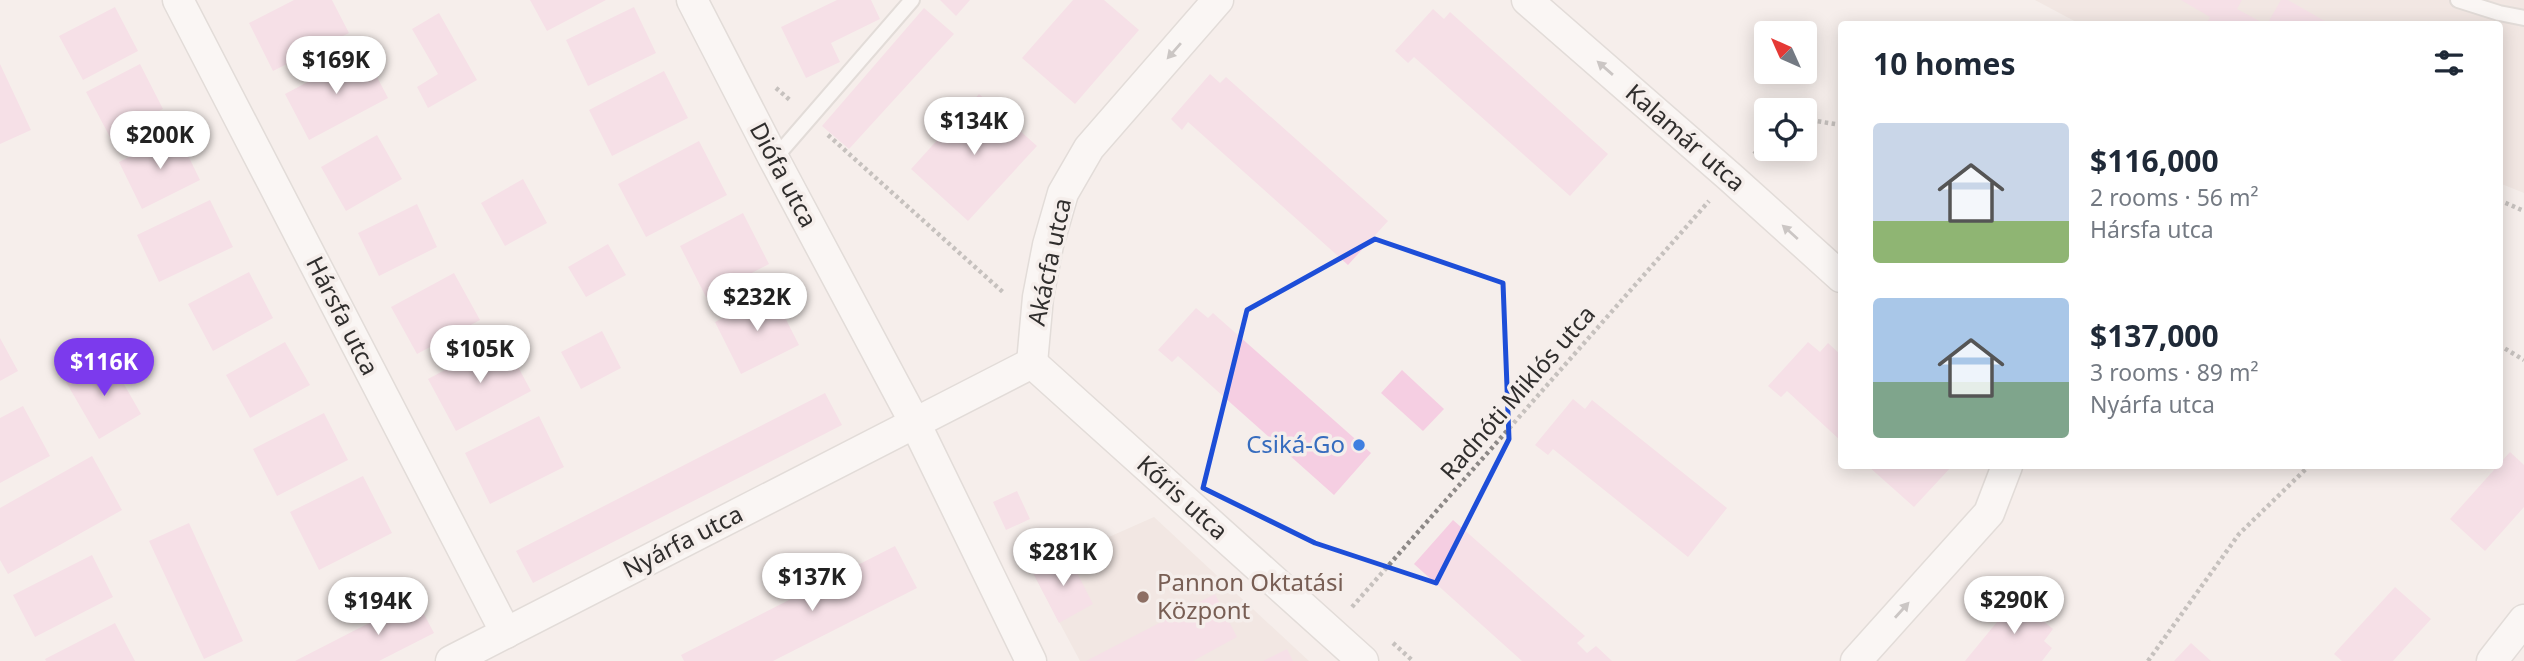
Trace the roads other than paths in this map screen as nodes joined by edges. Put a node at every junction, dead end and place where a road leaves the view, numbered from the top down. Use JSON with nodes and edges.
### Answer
{"nodes":[{"id":1,"x":178,"y":0,"type":"edge"},
{"id":2,"x":692,"y":0,"type":"edge"},
{"id":3,"x":912,"y":0,"type":"edge"},
{"id":4,"x":1219,"y":0,"type":"edge"},
{"id":5,"x":1527,"y":0,"type":"edge"},
{"id":6,"x":2458,"y":0,"type":"edge"},
{"id":7,"x":2524,"y":18,"type":"edge"},
{"id":8,"x":774,"y":159,"type":"junction"},
{"id":9,"x":1838,"y":274,"type":"edge"},
{"id":10,"x":1032,"y":363,"type":"junction"},
{"id":11,"x":915,"y":423,"type":"junction"},
{"id":12,"x":2006,"y":469,"type":"edge"},
{"id":13,"x":2524,"y":620,"type":"edge"},
{"id":14,"x":506,"y":633,"type":"junction"},
{"id":15,"x":451,"y":661,"type":"edge"},
{"id":16,"x":1031,"y":661,"type":"edge"},
{"id":17,"x":1363,"y":661,"type":"edge"},
{"id":18,"x":1856,"y":661,"type":"edge"},
{"id":19,"x":2492,"y":661,"type":"edge"}],
"edges":[{"from":1,"to":14,"type":"street","name":"Hársfa utca"},
{"from":2,"to":8,"type":"street","name":"Diófa utca"},
{"from":3,"to":8,"type":"lane"},
{"from":4,"to":10,"type":"street","name":"Akácfa utca","one_way":true},
{"from":9,"to":5,"type":"street","name":"Kalamár utca","one_way":true},
{"from":6,"to":7,"type":"lane"},
{"from":8,"to":11,"type":"street","name":"Diófa utca"},
{"from":10,"to":11,"type":"street"},
{"from":10,"to":17,"type":"street","name":"Kőris utca"},
{"from":11,"to":14,"type":"street","name":"Nyárfa utca"},
{"from":11,"to":16,"type":"street","name":"Diófa utca"},
{"from":18,"to":12,"type":"street","one_way":true},
{"from":13,"to":19,"type":"street"},
{"from":14,"to":15,"type":"street","name":"Nyárfa utca"}]}
